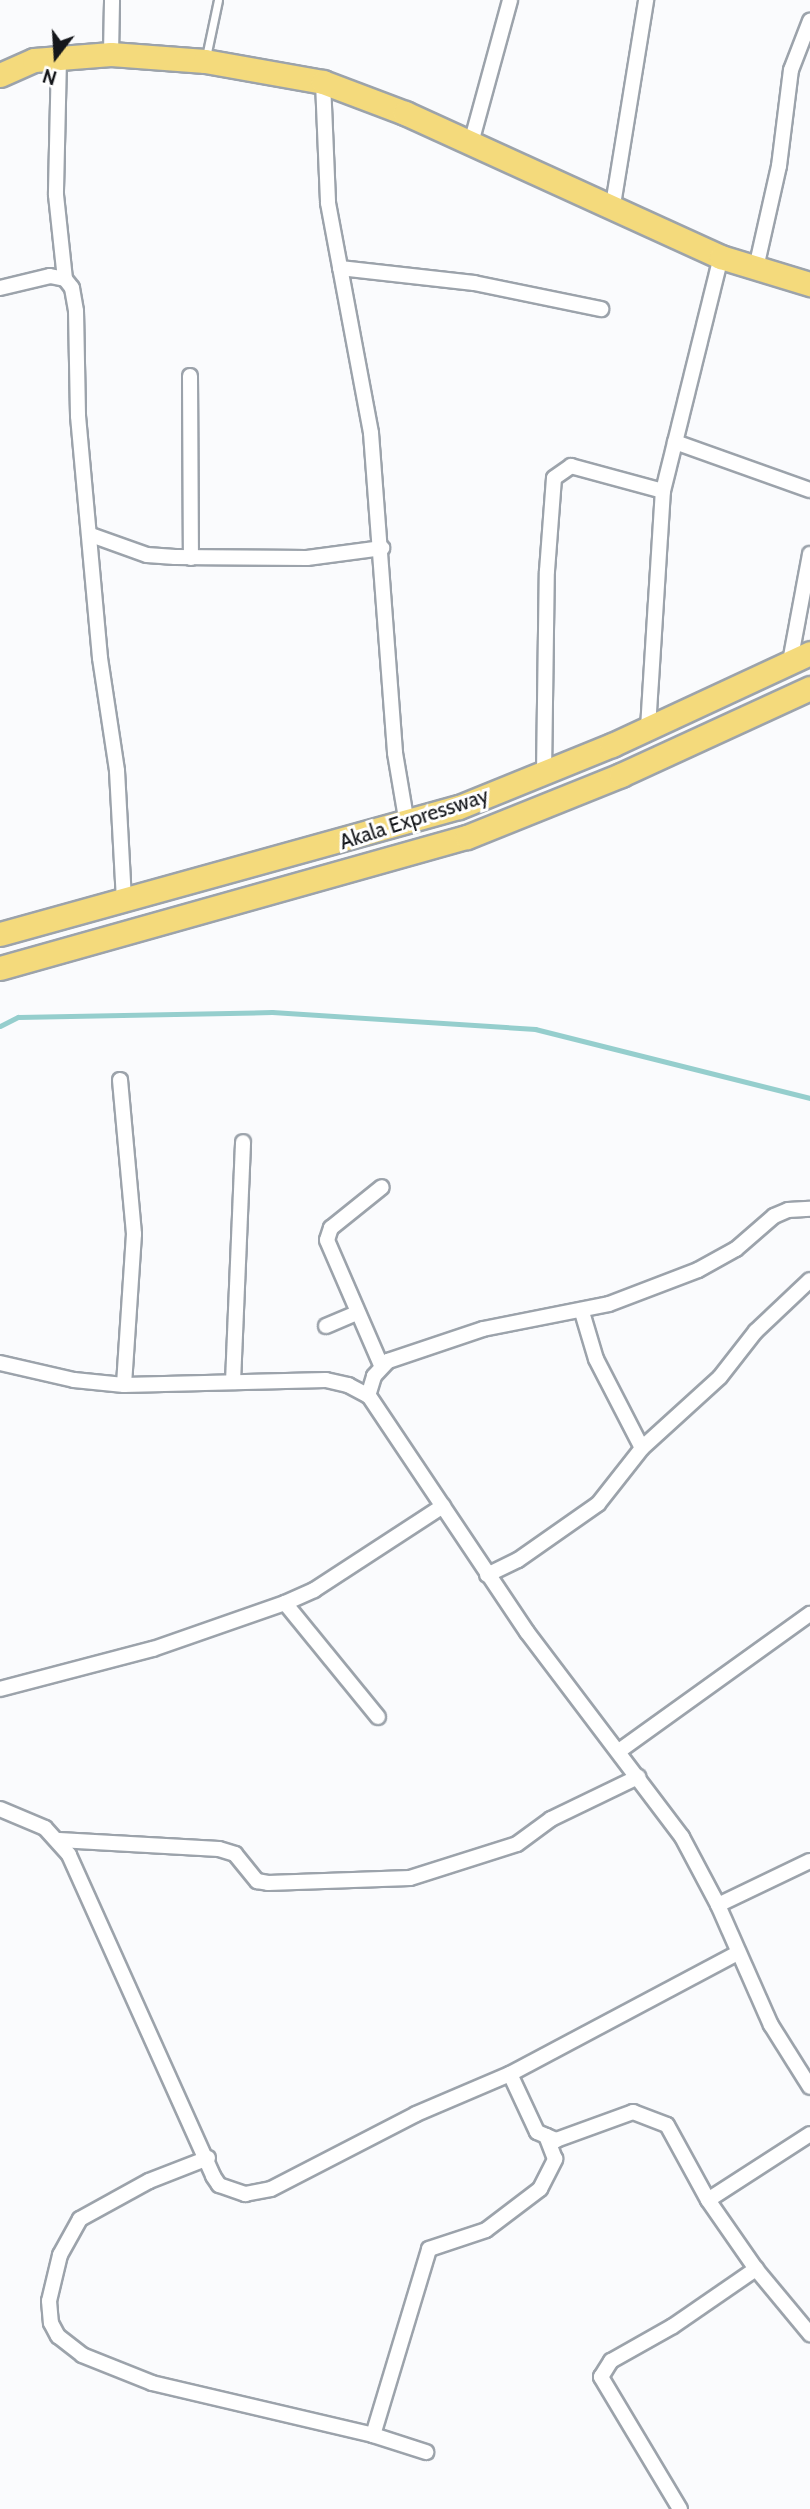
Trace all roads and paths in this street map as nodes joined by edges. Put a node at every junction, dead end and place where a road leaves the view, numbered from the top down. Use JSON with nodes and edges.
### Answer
{"nodes":[{"id":1,"x":112,"y":0,"type":"edge"},
{"id":2,"x":218,"y":0,"type":"edge"},
{"id":3,"x":510,"y":0,"type":"edge"},
{"id":4,"x":646,"y":0,"type":"edge"},
{"id":5,"x":810,"y":21,"type":"edge"},
{"id":6,"x":111,"y":54,"type":"junction"},
{"id":7,"x":59,"y":58,"type":"junction"},
{"id":8,"x":205,"y":61,"type":"junction"},
{"id":9,"x":0,"y":75,"type":"edge"},
{"id":10,"x":323,"y":82,"type":"junction"},
{"id":11,"x":471,"y":143,"type":"junction"},
{"id":12,"x":612,"y":211,"type":"junction"},
{"id":13,"x":721,"y":257,"type":"junction"},
{"id":14,"x":340,"y":268,"type":"junction"},
{"id":15,"x":756,"y":268,"type":"junction"},
{"id":16,"x":65,"y":279,"type":"junction"},
{"id":17,"x":810,"y":284,"type":"edge"},
{"id":18,"x":0,"y":288,"type":"edge"},
{"id":19,"x":601,"y":309,"type":"dead end"},
{"id":20,"x":190,"y":376,"type":"dead end"},
{"id":21,"x":675,"y":442,"type":"junction"},
{"id":22,"x":810,"y":490,"type":"edge"},
{"id":23,"x":663,"y":491,"type":"junction"},
{"id":24,"x":91,"y":535,"type":"junction"},
{"id":25,"x":382,"y":548,"type":"junction"},
{"id":26,"x":810,"y":554,"type":"edge"},
{"id":27,"x":191,"y":558,"type":"junction"},
{"id":28,"x":800,"y":658,"type":"edge"},
{"id":29,"x":810,"y":688,"type":"edge"},
{"id":30,"x":648,"y":728,"type":"junction"},
{"id":31,"x":544,"y":774,"type":"junction"},
{"id":32,"x":407,"y":824,"type":"junction"},
{"id":33,"x":124,"y":900,"type":"junction"},
{"id":34,"x":0,"y":934,"type":"edge"},
{"id":35,"x":0,"y":968,"type":"edge"},
{"id":36,"x":120,"y":1080,"type":"dead end"},
{"id":37,"x":243,"y":1142,"type":"dead end"},
{"id":38,"x":382,"y":1187,"type":"dead end"},
{"id":39,"x":810,"y":1209,"type":"edge"},
{"id":40,"x":810,"y":1280,"type":"edge"},
{"id":41,"x":582,"y":1312,"type":"junction"},
{"id":42,"x":356,"y":1313,"type":"junction"},
{"id":43,"x":326,"y":1326,"type":"dead end"},
{"id":44,"x":0,"y":1363,"type":"edge"},
{"id":45,"x":381,"y":1366,"type":"junction"},
{"id":46,"x":233,"y":1382,"type":"junction"},
{"id":47,"x":124,"y":1385,"type":"junction"},
{"id":48,"x":368,"y":1396,"type":"junction"},
{"id":49,"x":642,"y":1448,"type":"junction"},
{"id":50,"x":443,"y":1507,"type":"junction"},
{"id":51,"x":487,"y":1575,"type":"junction"},
{"id":52,"x":285,"y":1603,"type":"junction"},
{"id":53,"x":810,"y":1615,"type":"edge"},
{"id":54,"x":0,"y":1689,"type":"edge"},
{"id":55,"x":378,"y":1717,"type":"dead end"},
{"id":56,"x":619,"y":1751,"type":"junction"},
{"id":57,"x":638,"y":1777,"type":"junction"},
{"id":58,"x":0,"y":1809,"type":"edge"},
{"id":59,"x":59,"y":1840,"type":"junction"},
{"id":60,"x":810,"y":1861,"type":"edge"},
{"id":61,"x":718,"y":1905,"type":"junction"},
{"id":62,"x":738,"y":1953,"type":"junction"},
{"id":63,"x":510,"y":2074,"type":"junction"},
{"id":64,"x":810,"y":2087,"type":"edge"},
{"id":65,"x":810,"y":2134,"type":"edge"},
{"id":66,"x":546,"y":2136,"type":"junction"},
{"id":67,"x":208,"y":2158,"type":"junction"},
{"id":68,"x":708,"y":2200,"type":"junction"},
{"id":69,"x":755,"y":2269,"type":"junction"},
{"id":70,"x":810,"y":2334,"type":"edge"},
{"id":71,"x":373,"y":2435,"type":"junction"},
{"id":72,"x":426,"y":2452,"type":"dead end"},
{"id":73,"x":680,"y":2509,"type":"edge"}],
"edges":[{"from":1,"to":6,"type":"street"},
{"from":2,"to":8,"type":"lane"},
{"from":3,"to":11,"type":"street"},
{"from":4,"to":12,"type":"street"},
{"from":5,"to":15,"type":"street"},
{"from":6,"to":7,"type":"main road"},
{"from":6,"to":8,"type":"main road"},
{"from":7,"to":9,"type":"main road"},
{"from":7,"to":16,"type":"street"},
{"from":8,"to":10,"type":"main road"},
{"from":10,"to":11,"type":"main road"},
{"from":10,"to":14,"type":"street"},
{"from":11,"to":12,"type":"main road"},
{"from":12,"to":13,"type":"main road"},
{"from":13,"to":15,"type":"main road"},
{"from":13,"to":21,"type":"street"},
{"from":14,"to":19,"type":"street"},
{"from":14,"to":25,"type":"street"},
{"from":15,"to":17,"type":"main road"},
{"from":16,"to":18,"type":"street"},
{"from":16,"to":24,"type":"street"},
{"from":20,"to":27,"type":"street"},
{"from":21,"to":22,"type":"street"},
{"from":21,"to":23,"type":"street"},
{"from":23,"to":30,"type":"street"},
{"from":23,"to":31,"type":"street"},
{"from":24,"to":27,"type":"street"},
{"from":24,"to":33,"type":"street"},
{"from":25,"to":27,"type":"street"},
{"from":25,"to":32,"type":"street"},
{"from":26,"to":28,"type":"street"},
{"from":28,"to":30,"type":"main road","name":"Akala Expressway"},
{"from":29,"to":35,"type":"main road","name":"Akala Expressway"},
{"from":30,"to":31,"type":"main road","name":"Akala Expressway"},
{"from":31,"to":32,"type":"main road","name":"Akala Expressway"},
{"from":32,"to":33,"type":"main road","name":"Akala Expressway"},
{"from":33,"to":34,"type":"main road","name":"Akala Expressway"},
{"from":36,"to":47,"type":"street"},
{"from":37,"to":46,"type":"street"},
{"from":38,"to":42,"type":"street"},
{"from":39,"to":41,"type":"street"},
{"from":40,"to":49,"type":"street"},
{"from":41,"to":45,"type":"street"},
{"from":41,"to":49,"type":"street"},
{"from":42,"to":43,"type":"street"},
{"from":42,"to":45,"type":"street"},
{"from":44,"to":47,"type":"street"},
{"from":45,"to":48,"type":"street"},
{"from":46,"to":47,"type":"street"},
{"from":46,"to":48,"type":"street"},
{"from":48,"to":50,"type":"street"},
{"from":49,"to":51,"type":"street"},
{"from":50,"to":51,"type":"street"},
{"from":50,"to":52,"type":"street"},
{"from":51,"to":56,"type":"street"},
{"from":52,"to":54,"type":"street"},
{"from":52,"to":55,"type":"street"},
{"from":53,"to":56,"type":"street"},
{"from":56,"to":57,"type":"street"},
{"from":57,"to":59,"type":"street"},
{"from":57,"to":61,"type":"street"},
{"from":58,"to":59,"type":"street"},
{"from":59,"to":67,"type":"street"},
{"from":60,"to":61,"type":"street"},
{"from":61,"to":62,"type":"street"},
{"from":62,"to":63,"type":"street"},
{"from":62,"to":64,"type":"street"},
{"from":63,"to":66,"type":"street"},
{"from":63,"to":67,"type":"street"},
{"from":65,"to":68,"type":"street"},
{"from":66,"to":68,"type":"street"},
{"from":66,"to":71,"type":"street"},
{"from":67,"to":71,"type":"street"},
{"from":68,"to":69,"type":"street"},
{"from":69,"to":70,"type":"street"},
{"from":69,"to":73,"type":"street"},
{"from":71,"to":72,"type":"street"}]}
